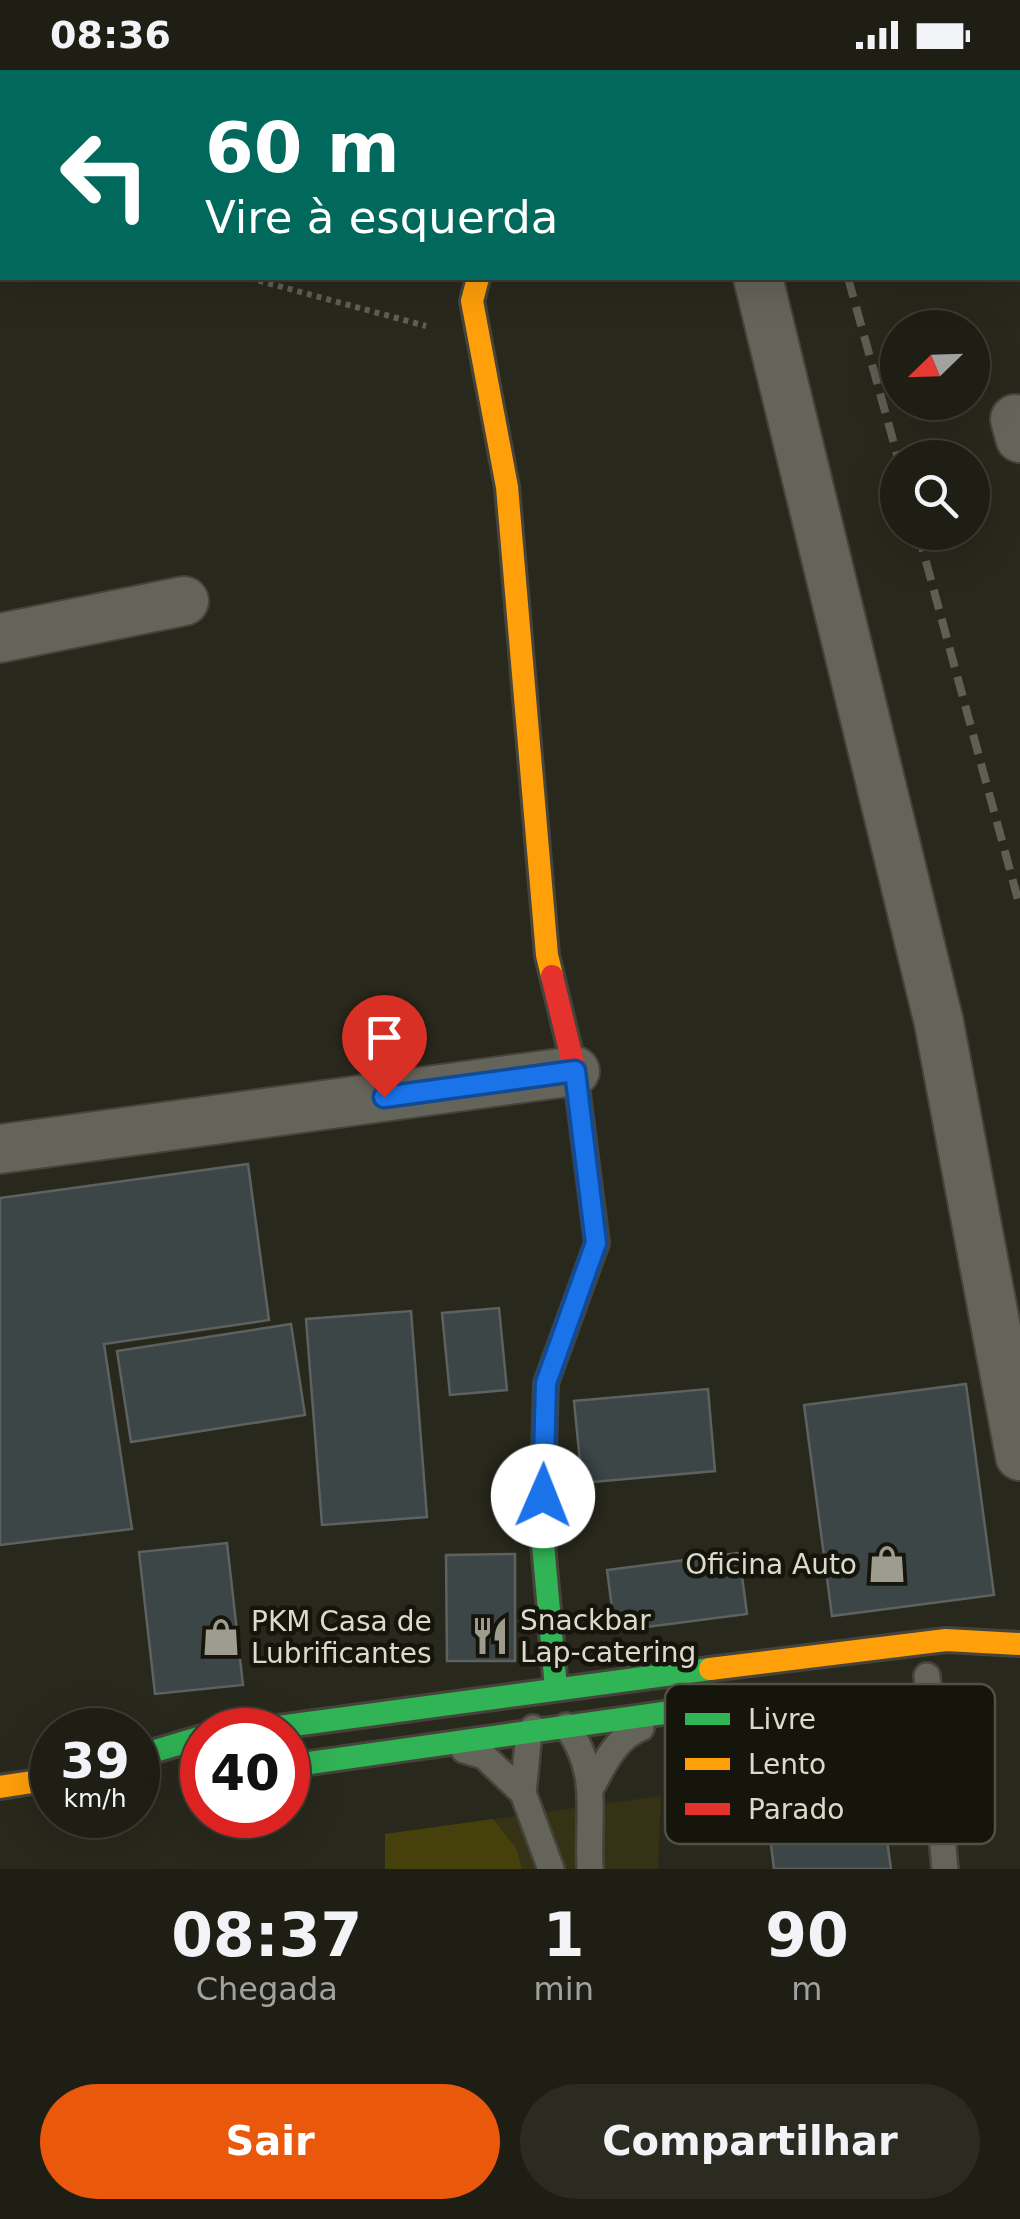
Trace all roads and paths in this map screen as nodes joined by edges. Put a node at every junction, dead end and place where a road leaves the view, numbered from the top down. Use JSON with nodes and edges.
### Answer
{"nodes":[{"id":1,"x":256,"y":280,"type":"edge"},
{"id":2,"x":477,"y":280,"type":"edge"},
{"id":3,"x":758,"y":280,"type":"edge"},
{"id":4,"x":434,"y":328,"type":"dead end"},
{"id":5,"x":184,"y":600,"type":"dead end"},
{"id":6,"x":0,"y":638,"type":"edge"},
{"id":7,"x":575,"y":1071,"type":"junction"},
{"id":8,"x":0,"y":1149,"type":"edge"},
{"id":9,"x":1020,"y":1456,"type":"edge"},
{"id":10,"x":1020,"y":1644,"type":"edge"},
{"id":11,"x":1020,"y":1652,"type":"edge"},
{"id":12,"x":984,"y":1663,"type":"dead end"},
{"id":13,"x":927,"y":1676,"type":"dead end"},
{"id":14,"x":683,"y":1684,"type":"edge"},
{"id":15,"x":928,"y":1684,"type":"edge"},
{"id":16,"x":665,"y":1687,"type":"edge"},
{"id":17,"x":522,"y":1694,"type":"joint"},
{"id":18,"x":563,"y":1704,"type":"junction"},
{"id":19,"x":665,"y":1707,"type":"edge"},
{"id":20,"x":665,"y":1720,"type":"edge"},
{"id":21,"x":310,"y":1723,"type":"edge"},
{"id":22,"x":529,"y":1732,"type":"junction"},
{"id":23,"x":445,"y":1744,"type":"junction"},
{"id":24,"x":310,"y":1763,"type":"edge"},
{"id":25,"x":30,"y":1782,"type":"edge"},
{"id":26,"x":0,"y":1787,"type":"edge"},
{"id":27,"x":591,"y":1788,"type":"junction"},
{"id":28,"x":524,"y":1794,"type":"junction"},
{"id":29,"x":943,"y":1844,"type":"edge"},
{"id":30,"x":550,"y":1869,"type":"edge"},
{"id":31,"x":590,"y":1869,"type":"edge"},
{"id":32,"x":945,"y":1869,"type":"edge"}],
"edges":[{"from":1,"to":4,"type":"path"},
{"from":2,"to":7,"type":"street"},
{"from":3,"to":9,"type":"street"},
{"from":5,"to":6,"type":"street"},
{"from":7,"to":8,"type":"street"},
{"from":7,"to":18,"type":"street"},
{"from":10,"to":14,"type":"street"},
{"from":11,"to":12,"type":"street"},
{"from":13,"to":15,"type":"lane"},
{"from":16,"to":18,"type":"street"},
{"from":17,"to":18,"type":"lane"},
{"from":17,"to":21,"type":"street"},
{"from":18,"to":19,"type":"street"},
{"from":18,"to":22,"type":"lane"},
{"from":18,"to":27,"type":"lane"},
{"from":20,"to":27,"type":"lane"},
{"from":22,"to":23,"type":"street"},
{"from":22,"to":28,"type":"lane"},
{"from":23,"to":24,"type":"street"},
{"from":23,"to":28,"type":"lane"},
{"from":25,"to":26,"type":"street"},
{"from":27,"to":31,"type":"lane"},
{"from":28,"to":30,"type":"lane"},
{"from":29,"to":32,"type":"lane"}]}
